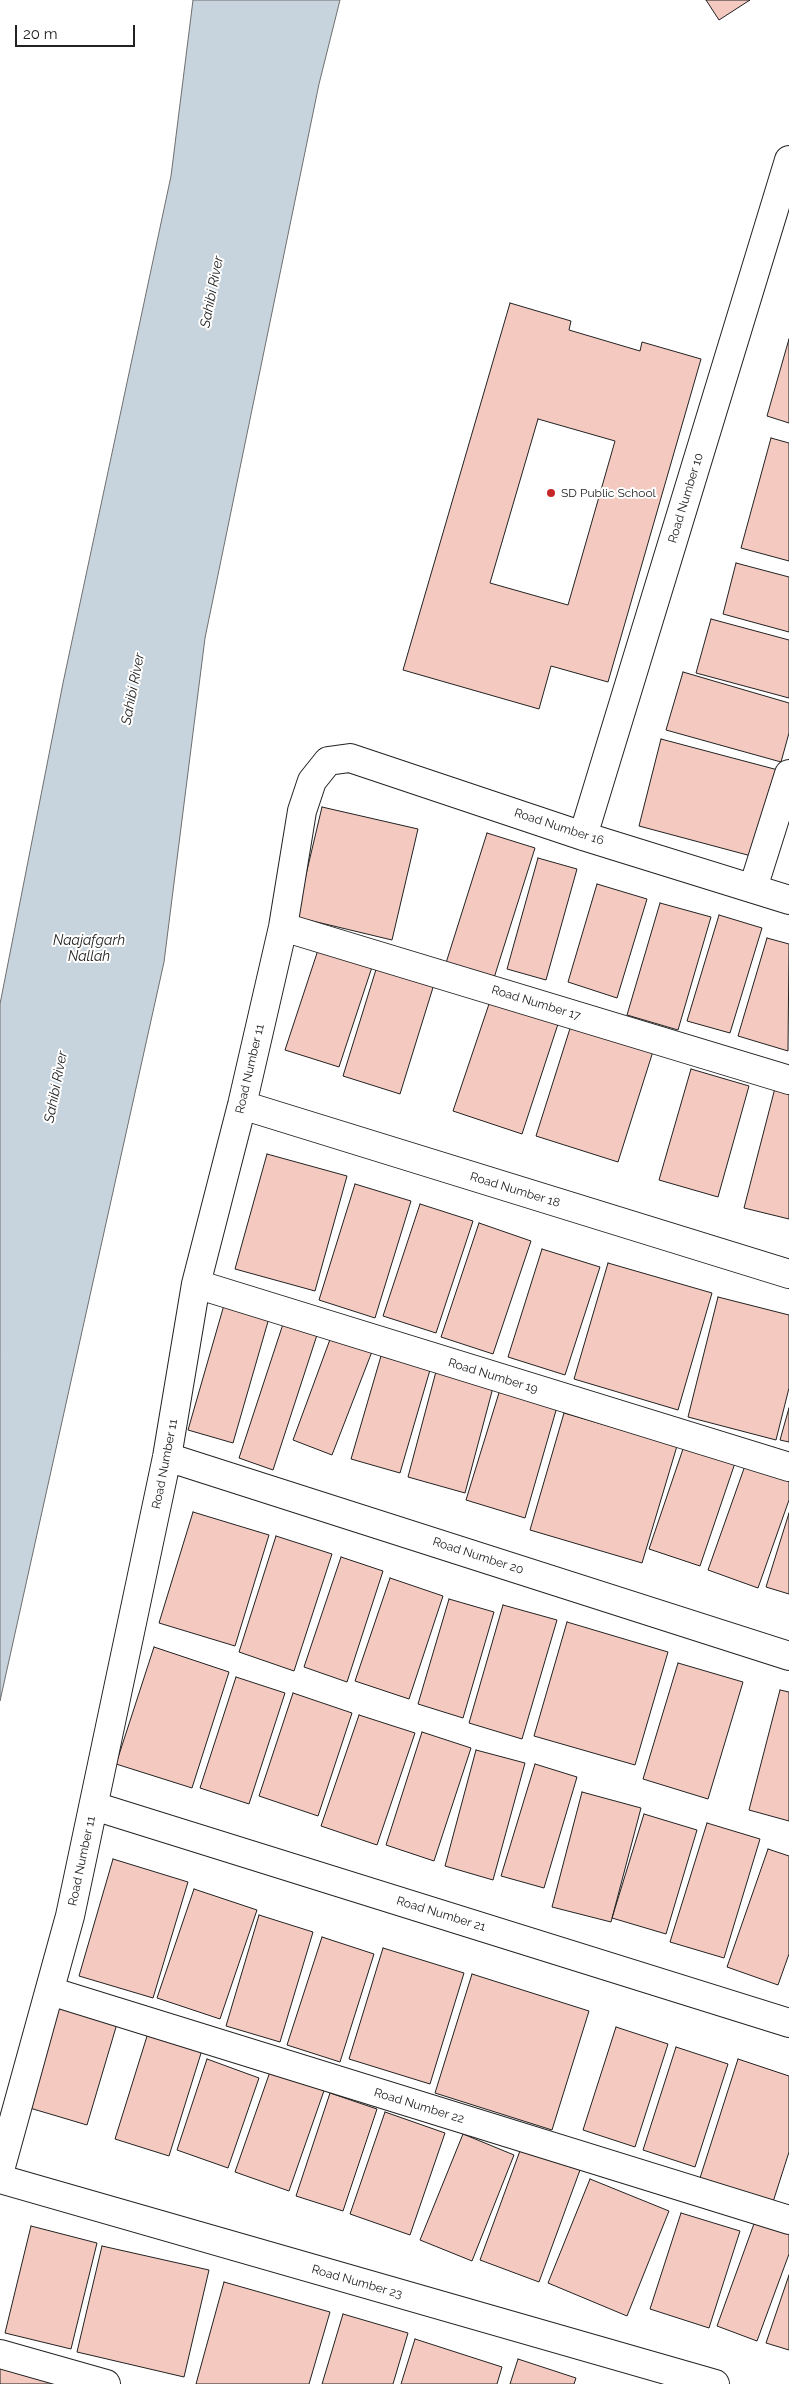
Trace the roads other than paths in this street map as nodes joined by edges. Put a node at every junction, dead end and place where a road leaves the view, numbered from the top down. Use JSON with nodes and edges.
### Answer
{"nodes":[{"id":1,"x":789,"y":160,"type":"edge"},
{"id":2,"x":328,"y":761,"type":"joint"},
{"id":3,"x":789,"y":774,"type":"edge"},
{"id":4,"x":583,"y":836,"type":"junction"},
{"id":5,"x":752,"y":888,"type":"junction"},
{"id":6,"x":789,"y":900,"type":"edge"},
{"id":7,"x":282,"y":927,"type":"junction"},
{"id":8,"x":789,"y":1080,"type":"edge"},
{"id":9,"x":242,"y":1105,"type":"junction"},
{"id":10,"x":789,"y":1274,"type":"edge"},
{"id":11,"x":196,"y":1284,"type":"junction"},
{"id":12,"x":167,"y":1458,"type":"junction"},
{"id":13,"x":789,"y":1467,"type":"edge"},
{"id":14,"x":789,"y":1656,"type":"edge"},
{"id":15,"x":94,"y":1806,"type":"junction"},
{"id":16,"x":50,"y":1991,"type":"junction"},
{"id":17,"x":789,"y":2023,"type":"edge"},
{"id":18,"x":0,"y":2170,"type":"edge"},
{"id":19,"x":0,"y":2179,"type":"edge"},
{"id":20,"x":789,"y":2220,"type":"edge"},
{"id":21,"x":0,"y":2354,"type":"edge"},
{"id":22,"x":106,"y":2384,"type":"edge"},
{"id":23,"x":715,"y":2384,"type":"edge"}],
"edges":[{"from":1,"to":4,"type":"street","name":"Road Number 10"},
{"from":2,"to":4,"type":"street","name":"Road Number 16"},
{"from":2,"to":7,"type":"street","name":"Road Number 11"},
{"from":3,"to":5,"type":"street"},
{"from":4,"to":5,"type":"street","name":"Road Number 16"},
{"from":5,"to":6,"type":"street","name":"Road Number 16"},
{"from":7,"to":8,"type":"street","name":"Road Number 17"},
{"from":7,"to":9,"type":"street","name":"Road Number 11"},
{"from":9,"to":10,"type":"street","name":"Road Number 18"},
{"from":9,"to":11,"type":"street","name":"Road Number 11"},
{"from":11,"to":12,"type":"street","name":"Road Number 11"},
{"from":11,"to":13,"type":"street","name":"Road Number 19"},
{"from":12,"to":14,"type":"street","name":"Road Number 20"},
{"from":12,"to":15,"type":"street","name":"Road Number 11"},
{"from":15,"to":16,"type":"street","name":"Road Number 11"},
{"from":15,"to":17,"type":"street","name":"Road Number 21"},
{"from":16,"to":18,"type":"street","name":"Road Number 11"},
{"from":16,"to":20,"type":"street","name":"Road Number 22"},
{"from":19,"to":23,"type":"street","name":"Road Number 23"},
{"from":21,"to":22,"type":"street"}]}
